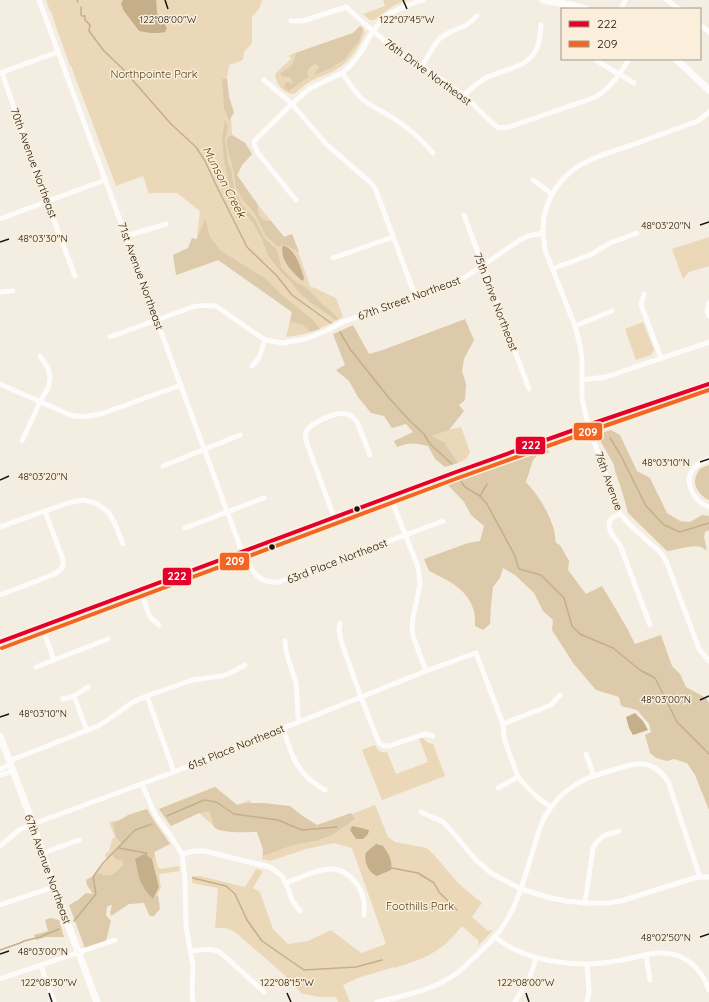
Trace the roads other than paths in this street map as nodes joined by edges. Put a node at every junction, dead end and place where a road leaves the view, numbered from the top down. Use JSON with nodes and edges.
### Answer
{"nodes":[{"id":1,"x":39,"y":0,"type":"edge"},
{"id":2,"x":423,"y":0,"type":"edge"},
{"id":3,"x":543,"y":0,"type":"edge"},
{"id":4,"x":667,"y":0,"type":"edge"},
{"id":5,"x":583,"y":8,"type":"edge"},
{"id":6,"x":678,"y":8,"type":"edge"},
{"id":7,"x":477,"y":16,"type":"dead end"},
{"id":8,"x":291,"y":21,"type":"dead end"},
{"id":9,"x":542,"y":25,"type":"dead end"},
{"id":10,"x":701,"y":26,"type":"edge"},
{"id":11,"x":373,"y":31,"type":"junction"},
{"id":12,"x":709,"y":32,"type":"edge"},
{"id":13,"x":58,"y":52,"type":"junction"},
{"id":14,"x":628,"y":60,"type":"edge"},
{"id":15,"x":677,"y":60,"type":"edge"},
{"id":16,"x":598,"y":61,"type":"dead end"},
{"id":17,"x":422,"y":66,"type":"junction"},
{"id":18,"x":1,"y":73,"type":"edge"},
{"id":19,"x":342,"y":73,"type":"junction"},
{"id":20,"x":620,"y":74,"type":"junction"},
{"id":21,"x":264,"y":80,"type":"dead end"},
{"id":22,"x":634,"y":83,"type":"dead end"},
{"id":23,"x":709,"y":90,"type":"edge"},
{"id":24,"x":464,"y":96,"type":"junction"},
{"id":25,"x":292,"y":104,"type":"junction"},
{"id":26,"x":709,"y":112,"type":"edge"},
{"id":27,"x":433,"y":153,"type":"dead end"},
{"id":28,"x":105,"y":180,"type":"junction"},
{"id":29,"x":532,"y":180,"type":"dead end"},
{"id":30,"x":552,"y":194,"type":"junction"},
{"id":31,"x":296,"y":200,"type":"dead end"},
{"id":32,"x":47,"y":202,"type":"junction"},
{"id":33,"x":464,"y":215,"type":"dead end"},
{"id":34,"x":0,"y":219,"type":"edge"},
{"id":35,"x":166,"y":224,"type":"dead end"},
{"id":36,"x":543,"y":233,"type":"junction"},
{"id":37,"x":637,"y":233,"type":"dead end"},
{"id":38,"x":126,"y":236,"type":"junction"},
{"id":39,"x":393,"y":237,"type":"junction"},
{"id":40,"x":333,"y":258,"type":"dead end"},
{"id":41,"x":482,"y":266,"type":"junction"},
{"id":42,"x":552,"y":269,"type":"junction"},
{"id":43,"x":75,"y":276,"type":"dead end"},
{"id":44,"x":0,"y":292,"type":"edge"},
{"id":45,"x":13,"y":292,"type":"dead end"},
{"id":46,"x":644,"y":294,"type":"dead end"},
{"id":47,"x":415,"y":295,"type":"junction"},
{"id":48,"x":709,"y":303,"type":"edge"},
{"id":49,"x":612,"y":311,"type":"dead end"},
{"id":50,"x":709,"y":316,"type":"edge"},
{"id":51,"x":157,"y":320,"type":"junction"},
{"id":52,"x":574,"y":326,"type":"junction"},
{"id":53,"x":110,"y":337,"type":"dead end"},
{"id":54,"x":265,"y":340,"type":"junction"},
{"id":55,"x":709,"y":342,"type":"edge"},
{"id":56,"x":40,"y":356,"type":"dead end"},
{"id":57,"x":661,"y":358,"type":"junction"},
{"id":58,"x":252,"y":366,"type":"dead end"},
{"id":59,"x":582,"y":380,"type":"junction"},
{"id":60,"x":0,"y":384,"type":"edge"},
{"id":61,"x":709,"y":384,"type":"edge"},
{"id":62,"x":181,"y":385,"type":"junction"},
{"id":63,"x":529,"y":388,"type":"dead end"},
{"id":64,"x":40,"y":402,"type":"junction"},
{"id":65,"x":588,"y":425,"type":"junction"},
{"id":66,"x":240,"y":435,"type":"dead end"},
{"id":67,"x":22,"y":441,"type":"dead end"},
{"id":68,"x":204,"y":450,"type":"junction"},
{"id":69,"x":370,"y":455,"type":"dead end"},
{"id":70,"x":709,"y":459,"type":"edge"},
{"id":71,"x":163,"y":466,"type":"dead end"},
{"id":72,"x":390,"y":496,"type":"junction"},
{"id":73,"x":264,"y":498,"type":"dead end"},
{"id":74,"x":709,"y":507,"type":"edge"},
{"id":75,"x":46,"y":511,"type":"junction"},
{"id":76,"x":227,"y":512,"type":"junction"},
{"id":77,"x":620,"y":514,"type":"junction"},
{"id":78,"x":334,"y":517,"type":"junction"},
{"id":79,"x":443,"y":521,"type":"dead end"},
{"id":80,"x":0,"y":527,"type":"edge"},
{"id":81,"x":185,"y":528,"type":"dead end"},
{"id":82,"x":406,"y":535,"type":"junction"},
{"id":83,"x":123,"y":544,"type":"dead end"},
{"id":84,"x":242,"y":552,"type":"junction"},
{"id":85,"x":140,"y":589,"type":"junction"},
{"id":86,"x":0,"y":595,"type":"edge"},
{"id":87,"x":340,"y":624,"type":"dead end"},
{"id":88,"x":158,"y":625,"type":"dead end"},
{"id":89,"x":650,"y":626,"type":"dead end"},
{"id":90,"x":42,"y":627,"type":"junction"},
{"id":91,"x":108,"y":640,"type":"dead end"},
{"id":92,"x":285,"y":641,"type":"dead end"},
{"id":93,"x":0,"y":642,"type":"edge"},
{"id":94,"x":54,"y":660,"type":"junction"},
{"id":95,"x":709,"y":661,"type":"edge"},
{"id":96,"x":245,"y":665,"type":"dead end"},
{"id":97,"x":36,"y":667,"type":"dead end"},
{"id":98,"x":426,"y":671,"type":"junction"},
{"id":99,"x":88,"y":687,"type":"dead end"},
{"id":100,"x":560,"y":695,"type":"dead end"},
{"id":101,"x":74,"y":696,"type":"junction"},
{"id":102,"x":147,"y":696,"type":"junction"},
{"id":103,"x":361,"y":697,"type":"junction"},
{"id":104,"x":63,"y":699,"type":"dead end"},
{"id":105,"x":300,"y":721,"type":"junction"},
{"id":106,"x":503,"y":724,"type":"junction"},
{"id":107,"x":282,"y":728,"type":"junction"},
{"id":108,"x":87,"y":731,"type":"junction"},
{"id":109,"x":0,"y":736,"type":"edge"},
{"id":110,"x":432,"y":736,"type":"dead end"},
{"id":111,"x":586,"y":754,"type":"dead end"},
{"id":112,"x":11,"y":766,"type":"junction"},
{"id":113,"x":0,"y":769,"type":"edge"},
{"id":114,"x":174,"y":772,"type":"junction"},
{"id":115,"x":0,"y":775,"type":"edge"},
{"id":116,"x":594,"y":776,"type":"junction"},
{"id":117,"x":518,"y":777,"type":"junction"},
{"id":118,"x":142,"y":784,"type":"junction"},
{"id":119,"x":498,"y":788,"type":"dead end"},
{"id":120,"x":324,"y":790,"type":"dead end"},
{"id":121,"x":551,"y":807,"type":"junction"},
{"id":122,"x":421,"y":812,"type":"dead end"},
{"id":123,"x":33,"y":824,"type":"junction"},
{"id":124,"x":619,"y":831,"type":"dead end"},
{"id":125,"x":79,"y":840,"type":"dead end"},
{"id":126,"x":0,"y":846,"type":"edge"},
{"id":127,"x":43,"y":853,"type":"junction"},
{"id":128,"x":182,"y":854,"type":"junction"},
{"id":129,"x":700,"y":877,"type":"junction"},
{"id":130,"x":709,"y":877,"type":"edge"},
{"id":131,"x":286,"y":883,"type":"junction"},
{"id":132,"x":54,"y":887,"type":"junction"},
{"id":133,"x":521,"y":889,"type":"junction"},
{"id":134,"x":585,"y":903,"type":"junction"},
{"id":135,"x":0,"y":905,"type":"edge"},
{"id":136,"x":300,"y":911,"type":"dead end"},
{"id":137,"x":364,"y":915,"type":"dead end"},
{"id":138,"x":495,"y":937,"type":"junction"},
{"id":139,"x":115,"y":940,"type":"dead end"},
{"id":140,"x":78,"y":952,"type":"junction"},
{"id":141,"x":191,"y":952,"type":"junction"},
{"id":142,"x":646,"y":955,"type":"junction"},
{"id":143,"x":536,"y":958,"type":"junction"},
{"id":144,"x":587,"y":964,"type":"junction"},
{"id":145,"x":41,"y":966,"type":"junction"},
{"id":146,"x":0,"y":979,"type":"edge"},
{"id":147,"x":650,"y":980,"type":"dead end"},
{"id":148,"x":709,"y":990,"type":"edge"},
{"id":149,"x":264,"y":992,"type":"dead end"},
{"id":150,"x":54,"y":1002,"type":"edge"},
{"id":151,"x":97,"y":1002,"type":"edge"},
{"id":152,"x":193,"y":1002,"type":"edge"},
{"id":153,"x":377,"y":1002,"type":"edge"},
{"id":154,"x":515,"y":1002,"type":"edge"},
{"id":155,"x":587,"y":1002,"type":"edge"}],
"edges":[{"from":1,"to":13,"type":"street","name":"71st Avenue Northeast"},
{"from":2,"to":11,"type":"street"},
{"from":3,"to":5,"type":"main road"},
{"from":4,"to":6,"type":"street"},
{"from":7,"to":17,"type":"street"},
{"from":8,"to":11,"type":"street","name":"76th Drive Northeast"},
{"from":9,"to":24,"type":"street"},
{"from":10,"to":12,"type":"street"},
{"from":11,"to":17,"type":"street","name":"76th Drive Northeast"},
{"from":11,"to":19,"type":"street"},
{"from":13,"to":18,"type":"street"},
{"from":13,"to":28,"type":"street","name":"71st Avenue Northeast"},
{"from":14,"to":20,"type":"street"},
{"from":15,"to":23,"type":"main road"},
{"from":16,"to":20,"type":"street"},
{"from":17,"to":24,"type":"street","name":"76th Drive Northeast"},
{"from":18,"to":32,"type":"street","name":"70th Avenue Northeast"},
{"from":19,"to":25,"type":"street"},
{"from":19,"to":27,"type":"street"},
{"from":20,"to":22,"type":"street"},
{"from":20,"to":24,"type":"street","name":"76th Drive Northeast"},
{"from":21,"to":25,"type":"street"},
{"from":25,"to":31,"type":"street"},
{"from":25,"to":39,"type":"street"},
{"from":26,"to":30,"type":"street"},
{"from":28,"to":32,"type":"street"},
{"from":28,"to":38,"type":"street","name":"71st Avenue Northeast"},
{"from":29,"to":30,"type":"street"},
{"from":30,"to":36,"type":"street"},
{"from":32,"to":34,"type":"street"},
{"from":32,"to":43,"type":"street","name":"70th Avenue Northeast"},
{"from":33,"to":41,"type":"street","name":"75th Drive Northeast"},
{"from":35,"to":38,"type":"street"},
{"from":36,"to":41,"type":"street","name":"67th Street Northeast"},
{"from":36,"to":42,"type":"street","name":"76th Avenue"},
{"from":37,"to":42,"type":"street"},
{"from":38,"to":51,"type":"street","name":"71st Avenue Northeast"},
{"from":39,"to":40,"type":"street"},
{"from":39,"to":47,"type":"street"},
{"from":41,"to":47,"type":"street","name":"67th Street Northeast"},
{"from":41,"to":63,"type":"street","name":"75th Drive Northeast"},
{"from":42,"to":52,"type":"street","name":"76th Avenue"},
{"from":44,"to":45,"type":"street"},
{"from":46,"to":57,"type":"street"},
{"from":47,"to":54,"type":"street","name":"67th Street Northeast"},
{"from":48,"to":50,"type":"street"},
{"from":49,"to":52,"type":"street"},
{"from":51,"to":53,"type":"street","name":"67th Street Northeast"},
{"from":51,"to":54,"type":"street","name":"67th Street Northeast"},
{"from":51,"to":62,"type":"street","name":"71st Avenue Northeast"},
{"from":52,"to":59,"type":"street","name":"76th Avenue"},
{"from":54,"to":58,"type":"street"},
{"from":55,"to":57,"type":"street"},
{"from":56,"to":64,"type":"street"},
{"from":57,"to":59,"type":"street"},
{"from":59,"to":65,"type":"street","name":"76th Avenue"},
{"from":60,"to":64,"type":"street"},
{"from":61,"to":65,"type":"main road"},
{"from":62,"to":64,"type":"street"},
{"from":62,"to":68,"type":"street","name":"71st Avenue Northeast"},
{"from":64,"to":67,"type":"street"},
{"from":65,"to":72,"type":"main road"},
{"from":65,"to":77,"type":"street","name":"76th Avenue"},
{"from":66,"to":68,"type":"street"},
{"from":68,"to":71,"type":"street"},
{"from":68,"to":76,"type":"street","name":"71st Avenue Northeast"},
{"from":69,"to":78,"type":"street"},
{"from":70,"to":74,"type":"street"},
{"from":72,"to":78,"type":"main road"},
{"from":72,"to":82,"type":"street"},
{"from":73,"to":76,"type":"street"},
{"from":75,"to":80,"type":"street"},
{"from":75,"to":83,"type":"street"},
{"from":75,"to":86,"type":"street"},
{"from":76,"to":81,"type":"street"},
{"from":76,"to":84,"type":"street","name":"71st Avenue Northeast"},
{"from":77,"to":89,"type":"street"},
{"from":77,"to":95,"type":"street","name":"76th Avenue"},
{"from":78,"to":84,"type":"main road"},
{"from":79,"to":82,"type":"street","name":"63rd Place Northeast"},
{"from":82,"to":84,"type":"street","name":"63rd Place Northeast"},
{"from":82,"to":98,"type":"street"},
{"from":84,"to":85,"type":"main road"},
{"from":85,"to":88,"type":"street"},
{"from":85,"to":90,"type":"main road"},
{"from":87,"to":103,"type":"street"},
{"from":90,"to":93,"type":"main road"},
{"from":90,"to":94,"type":"street"},
{"from":91,"to":94,"type":"street"},
{"from":92,"to":105,"type":"street"},
{"from":94,"to":97,"type":"street"},
{"from":96,"to":102,"type":"street"},
{"from":98,"to":103,"type":"street","name":"61st Place Northeast"},
{"from":98,"to":106,"type":"street","name":"61st Place Northeast"},
{"from":99,"to":101,"type":"street"},
{"from":100,"to":106,"type":"street"},
{"from":101,"to":104,"type":"street"},
{"from":101,"to":108,"type":"street"},
{"from":102,"to":108,"type":"street"},
{"from":102,"to":114,"type":"street"},
{"from":103,"to":105,"type":"street","name":"61st Place Northeast"},
{"from":103,"to":110,"type":"street"},
{"from":105,"to":107,"type":"street","name":"61st Place Northeast"},
{"from":106,"to":117,"type":"street"},
{"from":107,"to":114,"type":"street","name":"61st Place Northeast"},
{"from":107,"to":120,"type":"street"},
{"from":108,"to":112,"type":"street"},
{"from":109,"to":112,"type":"main road","name":"67th Avenue Northeast"},
{"from":111,"to":116,"type":"street"},
{"from":112,"to":113,"type":"street"},
{"from":112,"to":115,"type":"street"},
{"from":112,"to":123,"type":"main road","name":"67th Avenue Northeast"},
{"from":114,"to":118,"type":"street","name":"61st Place Northeast"},
{"from":116,"to":121,"type":"street"},
{"from":116,"to":129,"type":"street"},
{"from":117,"to":119,"type":"street"},
{"from":117,"to":121,"type":"street"},
{"from":118,"to":123,"type":"street","name":"61st Place Northeast"},
{"from":118,"to":128,"type":"street"},
{"from":121,"to":133,"type":"street"},
{"from":122,"to":133,"type":"street"},
{"from":123,"to":126,"type":"street","name":"61st Place Northeast"},
{"from":123,"to":127,"type":"main road","name":"67th Avenue Northeast"},
{"from":124,"to":134,"type":"street"},
{"from":125,"to":127,"type":"street"},
{"from":127,"to":132,"type":"main road","name":"67th Avenue Northeast"},
{"from":128,"to":131,"type":"street"},
{"from":128,"to":141,"type":"street"},
{"from":129,"to":130,"type":"street"},
{"from":129,"to":134,"type":"street"},
{"from":131,"to":136,"type":"street"},
{"from":131,"to":137,"type":"street"},
{"from":132,"to":135,"type":"street"},
{"from":132,"to":140,"type":"main road","name":"67th Avenue Northeast"},
{"from":133,"to":134,"type":"street"},
{"from":133,"to":138,"type":"street"},
{"from":138,"to":143,"type":"street"},
{"from":138,"to":153,"type":"street"},
{"from":139,"to":140,"type":"street"},
{"from":140,"to":145,"type":"street"},
{"from":140,"to":151,"type":"main road","name":"67th Avenue Northeast"},
{"from":141,"to":149,"type":"street"},
{"from":141,"to":152,"type":"street"},
{"from":142,"to":144,"type":"street"},
{"from":142,"to":147,"type":"street"},
{"from":142,"to":148,"type":"street"},
{"from":143,"to":144,"type":"street"},
{"from":143,"to":154,"type":"street"},
{"from":144,"to":155,"type":"street"},
{"from":145,"to":146,"type":"street"},
{"from":145,"to":150,"type":"street"}]}
